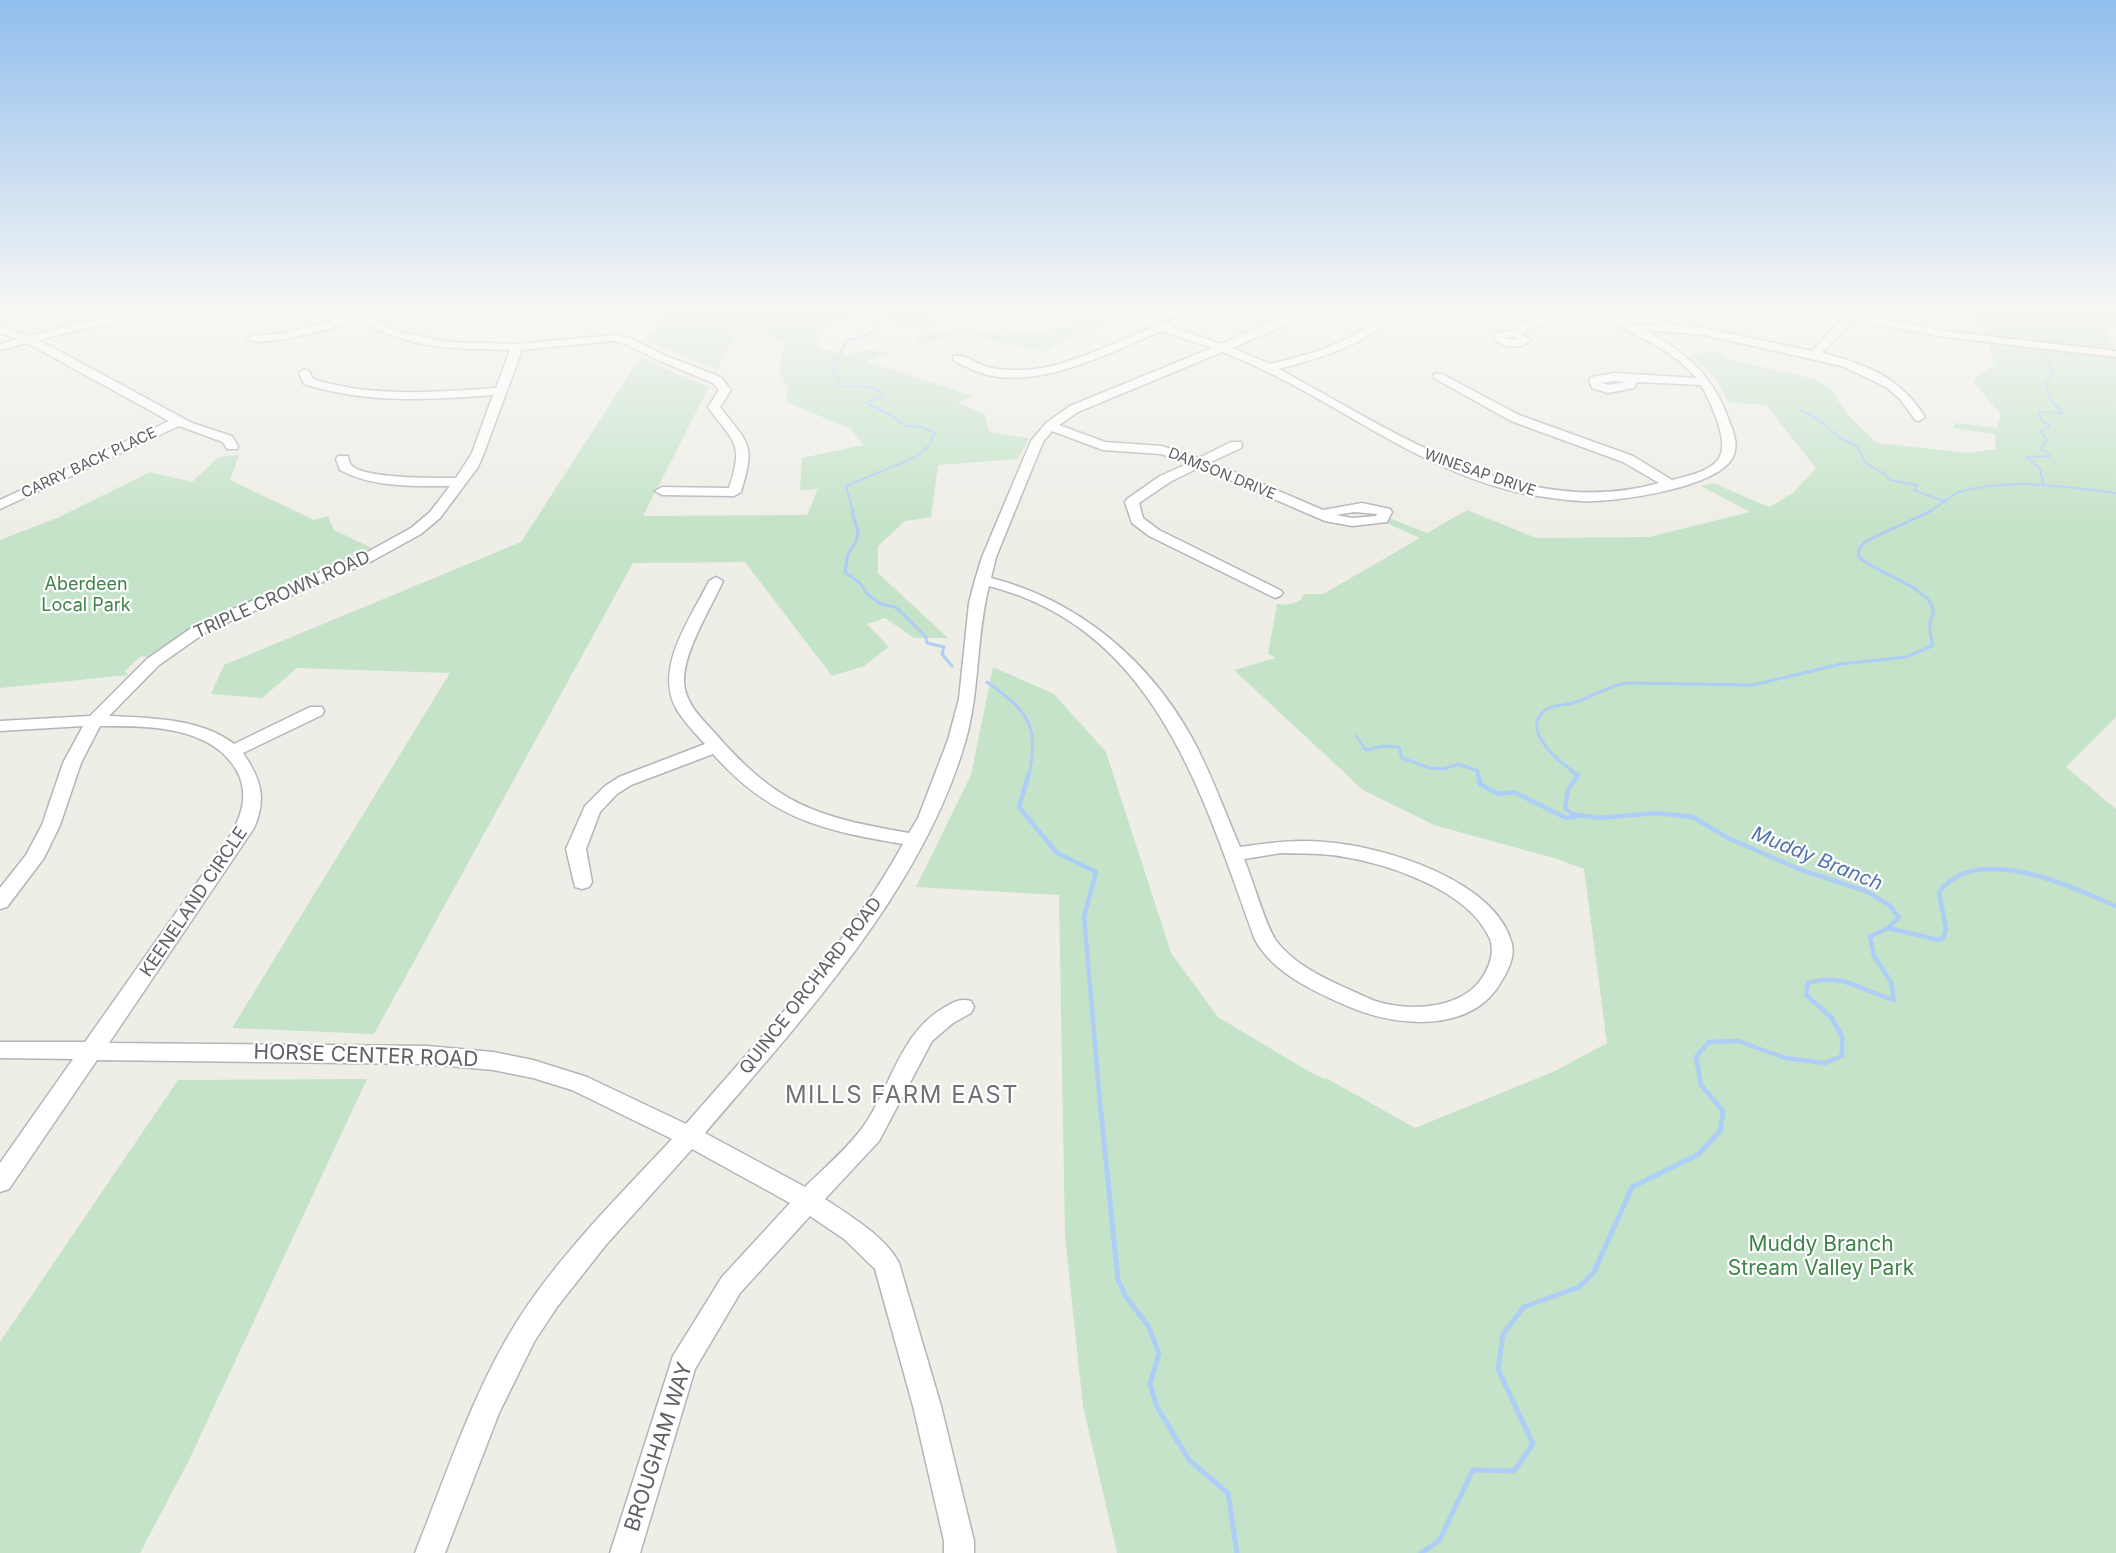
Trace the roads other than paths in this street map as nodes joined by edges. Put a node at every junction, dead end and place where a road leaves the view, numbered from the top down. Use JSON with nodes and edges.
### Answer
{"nodes":[{"id":1,"x":106,"y":381,"type":"edge"},
{"id":2,"x":309,"y":381,"type":"edge"},
{"id":3,"x":504,"y":381,"type":"edge"},
{"id":4,"x":718,"y":381,"type":"edge"},
{"id":5,"x":1138,"y":381,"type":"edge"},
{"id":6,"x":1293,"y":381,"type":"edge"},
{"id":7,"x":1447,"y":381,"type":"edge"},
{"id":8,"x":1695,"y":381,"type":"edge"},
{"id":9,"x":1887,"y":381,"type":"edge"},
{"id":10,"x":1705,"y":382,"type":"joint"},
{"id":11,"x":501,"y":391,"type":"junction"},
{"id":12,"x":1919,"y":417,"type":"dead end"},
{"id":13,"x":178,"y":421,"type":"junction"},
{"id":14,"x":1050,"y":426,"type":"junction"},
{"id":15,"x":1236,"y":445,"type":"dead end"},
{"id":16,"x":232,"y":446,"type":"dead end"},
{"id":17,"x":343,"y":459,"type":"dead end"},
{"id":18,"x":1200,"y":462,"type":"junction"},
{"id":19,"x":460,"y":482,"type":"junction"},
{"id":20,"x":1671,"y":485,"type":"junction"},
{"id":21,"x":662,"y":491,"type":"dead end"},
{"id":22,"x":0,"y":505,"type":"edge"},
{"id":23,"x":1322,"y":515,"type":"dead end"},
{"id":24,"x":716,"y":580,"type":"dead end"},
{"id":25,"x":982,"y":580,"type":"junction"},
{"id":26,"x":1275,"y":593,"type":"dead end"},
{"id":27,"x":316,"y":711,"type":"dead end"},
{"id":28,"x":93,"y":723,"type":"junction"},
{"id":29,"x":0,"y":726,"type":"edge"},
{"id":30,"x":717,"y":746,"type":"junction"},
{"id":31,"x":233,"y":751,"type":"junction"},
{"id":32,"x":915,"y":840,"type":"junction"},
{"id":33,"x":1233,"y":854,"type":"junction"},
{"id":34,"x":582,"y":882,"type":"dead end"},
{"id":35,"x":0,"y":902,"type":"edge"},
{"id":36,"x":963,"y":1007,"type":"dead end"},
{"id":37,"x":0,"y":1050,"type":"edge"},
{"id":38,"x":92,"y":1051,"type":"junction"},
{"id":39,"x":689,"y":1136,"type":"junction"},
{"id":40,"x":0,"y":1182,"type":"edge"},
{"id":41,"x":808,"y":1201,"type":"junction"},
{"id":42,"x":430,"y":1553,"type":"edge"},
{"id":43,"x":625,"y":1553,"type":"edge"},
{"id":44,"x":959,"y":1553,"type":"edge"}],
"edges":[{"from":1,"to":13,"type":"street"},
{"from":2,"to":11,"type":"street"},
{"from":3,"to":11,"type":"street","name":"TRIPLE CROWN ROAD"},
{"from":4,"to":21,"type":"street"},
{"from":5,"to":14,"type":"street","name":"QUINCE ORCHARD ROAD"},
{"from":6,"to":20,"type":"street","name":"WINESAP DRIVE"},
{"from":7,"to":20,"type":"street"},
{"from":8,"to":10,"type":"street"},
{"from":9,"to":12,"type":"street"},
{"from":10,"to":20,"type":"street","name":"WINESAP DRIVE"},
{"from":11,"to":19,"type":"street","name":"TRIPLE CROWN ROAD"},
{"from":13,"to":16,"type":"street"},
{"from":13,"to":22,"type":"street","name":"CARRY BACK PLACE"},
{"from":14,"to":18,"type":"street","name":"DAMSON DRIVE"},
{"from":14,"to":25,"type":"street","name":"QUINCE ORCHARD ROAD"},
{"from":15,"to":18,"type":"street"},
{"from":17,"to":19,"type":"street"},
{"from":18,"to":23,"type":"street","name":"DAMSON DRIVE"},
{"from":18,"to":26,"type":"street"},
{"from":19,"to":28,"type":"street","name":"TRIPLE CROWN ROAD"},
{"from":24,"to":30,"type":"street"},
{"from":25,"to":32,"type":"street","name":"QUINCE ORCHARD ROAD"},
{"from":25,"to":33,"type":"street"},
{"from":27,"to":31,"type":"street"},
{"from":28,"to":29,"type":"street","name":"KEENELAND CIRCLE"},
{"from":28,"to":31,"type":"street","name":"KEENELAND CIRCLE"},
{"from":28,"to":35,"type":"street","name":"TRIPLE CROWN ROAD"},
{"from":30,"to":32,"type":"street"},
{"from":30,"to":34,"type":"street"},
{"from":31,"to":38,"type":"street","name":"KEENELAND CIRCLE"},
{"from":32,"to":39,"type":"street","name":"QUINCE ORCHARD ROAD"},
{"from":33,"to":33,"type":"street"},
{"from":36,"to":41,"type":"street","name":"BROUGHAM WAY"},
{"from":37,"to":38,"type":"street","name":"HORSE CENTER ROAD"},
{"from":38,"to":39,"type":"street","name":"HORSE CENTER ROAD"},
{"from":38,"to":40,"type":"street","name":"KEENELAND CIRCLE"},
{"from":39,"to":41,"type":"street","name":"HORSE CENTER ROAD"},
{"from":39,"to":42,"type":"street","name":"QUINCE ORCHARD ROAD"},
{"from":41,"to":43,"type":"street","name":"BROUGHAM WAY"},
{"from":41,"to":44,"type":"street"}]}
